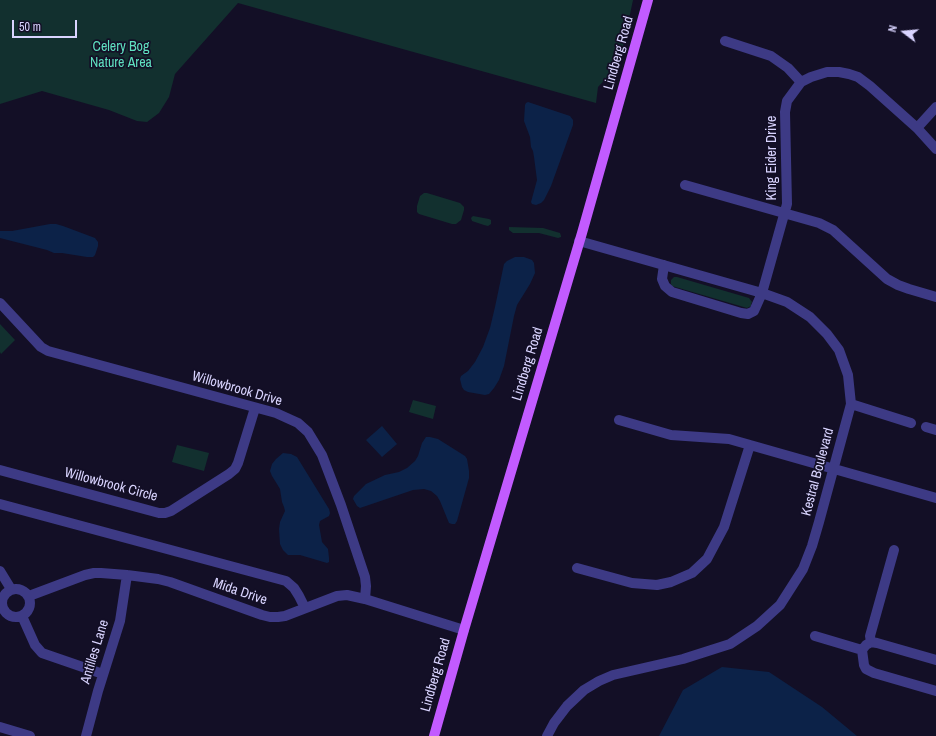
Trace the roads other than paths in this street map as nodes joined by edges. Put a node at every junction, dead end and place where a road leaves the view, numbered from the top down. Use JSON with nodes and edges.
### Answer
{"nodes":[{"id":1,"x":648,"y":0,"type":"edge"},
{"id":2,"x":725,"y":41,"type":"dead end"},
{"id":3,"x":801,"y":82,"type":"junction"},
{"id":4,"x":936,"y":107,"type":"edge"},
{"id":5,"x":917,"y":128,"type":"junction"},
{"id":6,"x":936,"y":149,"type":"edge"},
{"id":7,"x":684,"y":185,"type":"dead end"},
{"id":8,"x":784,"y":213,"type":"junction"},
{"id":9,"x":579,"y":241,"type":"junction"},
{"id":10,"x":664,"y":265,"type":"junction"},
{"id":11,"x":762,"y":293,"type":"junction"},
{"id":12,"x":936,"y":297,"type":"edge"},
{"id":13,"x":0,"y":303,"type":"edge"},
{"id":14,"x":850,"y":404,"type":"junction"},
{"id":15,"x":255,"y":408,"type":"junction"},
{"id":16,"x":619,"y":420,"type":"dead end"},
{"id":17,"x":911,"y":423,"type":"dead end"},
{"id":18,"x":750,"y":445,"type":"junction"},
{"id":19,"x":833,"y":469,"type":"junction"},
{"id":20,"x":0,"y":470,"type":"edge"},
{"id":21,"x":936,"y":498,"type":"edge"},
{"id":22,"x":0,"y":504,"type":"edge"},
{"id":23,"x":894,"y":550,"type":"dead end"},
{"id":24,"x":577,"y":568,"type":"dead end"},
{"id":25,"x":0,"y":571,"type":"edge"},
{"id":26,"x":127,"y":575,"type":"junction"},
{"id":27,"x":11,"y":590,"type":"junction"},
{"id":28,"x":28,"y":596,"type":"junction"},
{"id":29,"x":365,"y":599,"type":"junction"},
{"id":30,"x":305,"y":608,"type":"junction"},
{"id":31,"x":2,"y":611,"type":"edge"},
{"id":32,"x":22,"y":616,"type":"junction"},
{"id":33,"x":464,"y":630,"type":"junction"},
{"id":34,"x":815,"y":636,"type":"dead end"},
{"id":35,"x":871,"y":642,"type":"junction"},
{"id":36,"x":862,"y":650,"type":"junction"},
{"id":37,"x":936,"y":660,"type":"edge"},
{"id":38,"x":103,"y":674,"type":"junction"},
{"id":39,"x":936,"y":691,"type":"edge"},
{"id":40,"x":0,"y":727,"type":"edge"},
{"id":41,"x":30,"y":736,"type":"edge"},
{"id":42,"x":86,"y":736,"type":"edge"},
{"id":43,"x":434,"y":736,"type":"edge"},
{"id":44,"x":547,"y":736,"type":"edge"}],
"edges":[{"from":1,"to":9,"type":"main road","name":"Lindberg Road"},
{"from":2,"to":3,"type":"street"},
{"from":3,"to":5,"type":"street"},
{"from":3,"to":8,"type":"street","name":"King Eider Drive"},
{"from":4,"to":5,"type":"street"},
{"from":5,"to":6,"type":"street"},
{"from":7,"to":8,"type":"street"},
{"from":8,"to":11,"type":"street","name":"King Eider Drive"},
{"from":8,"to":12,"type":"street","name":"King Eider Drive"},
{"from":9,"to":10,"type":"street","name":"Kestral Boulevard"},
{"from":9,"to":33,"type":"main road","name":"Lindberg Road"},
{"from":10,"to":11,"type":"street","name":"Kestral Boulevard"},
{"from":10,"to":11,"type":"street","name":"King Eider Drive"},
{"from":11,"to":14,"type":"street","name":"Kestral Boulevard"},
{"from":13,"to":15,"type":"street","name":"Willowbrook Drive"},
{"from":14,"to":17,"type":"street"},
{"from":14,"to":19,"type":"street","name":"Kestral Boulevard"},
{"from":15,"to":20,"type":"street","name":"Willowbrook Circle"},
{"from":15,"to":29,"type":"street","name":"Willowbrook Drive"},
{"from":16,"to":18,"type":"street"},
{"from":18,"to":19,"type":"street"},
{"from":18,"to":24,"type":"street"},
{"from":19,"to":21,"type":"street"},
{"from":19,"to":44,"type":"street","name":"Kestral Boulevard"},
{"from":22,"to":30,"type":"street"},
{"from":23,"to":35,"type":"street"},
{"from":25,"to":27,"type":"street"},
{"from":26,"to":28,"type":"street","name":"Mida Drive"},
{"from":26,"to":30,"type":"street","name":"Mida Drive"},
{"from":26,"to":38,"type":"street","name":"Antilles Lane"},
{"from":27,"to":28,"type":"street"},
{"from":27,"to":31,"type":"street"},
{"from":28,"to":32,"type":"street"},
{"from":29,"to":30,"type":"street","name":"Mida Drive"},
{"from":29,"to":33,"type":"street","name":"Mida Drive"},
{"from":31,"to":32,"type":"street"},
{"from":32,"to":38,"type":"street"},
{"from":33,"to":43,"type":"main road","name":"Lindberg Road"},
{"from":34,"to":36,"type":"street"},
{"from":35,"to":36,"type":"street"},
{"from":35,"to":37,"type":"street"},
{"from":36,"to":39,"type":"street"},
{"from":38,"to":42,"type":"street","name":"Antilles Lane"},
{"from":40,"to":41,"type":"street"}]}
